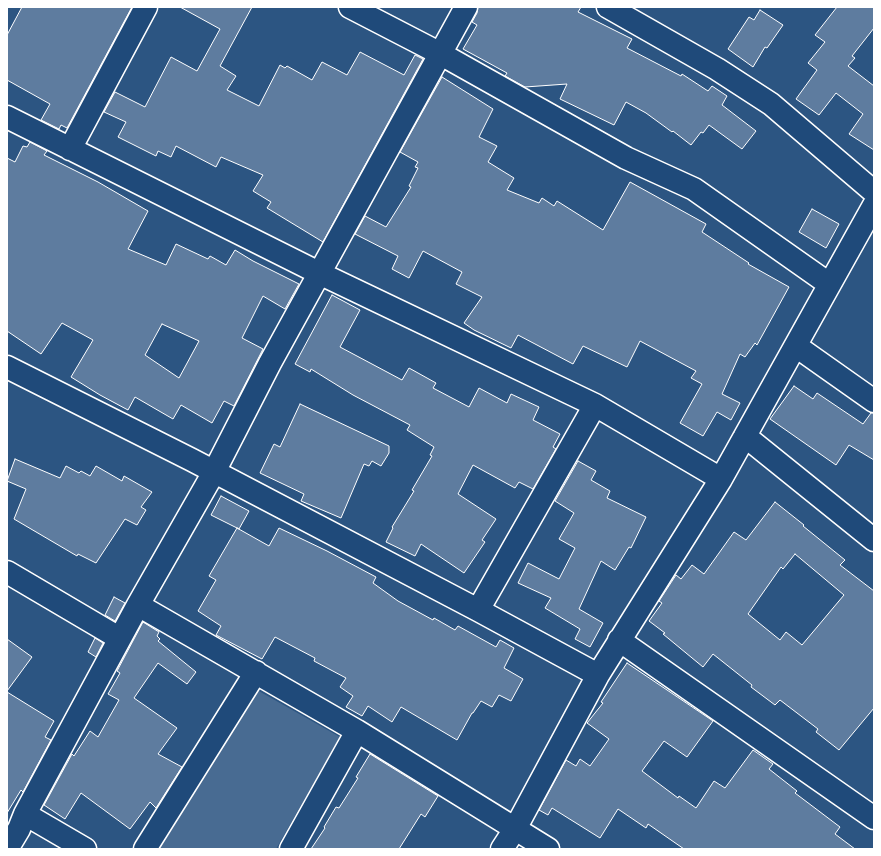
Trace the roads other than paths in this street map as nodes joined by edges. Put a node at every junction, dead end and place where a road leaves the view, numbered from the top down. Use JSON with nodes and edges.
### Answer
{"nodes":[{"id":1,"x":146,"y":7,"type":"edge"},
{"id":2,"x":350,"y":7,"type":"edge"},
{"id":3,"x":466,"y":7,"type":"edge"},
{"id":4,"x":608,"y":7,"type":"edge"},
{"id":5,"x":441,"y":54,"type":"junction"},
{"id":6,"x":7,"y":117,"type":"edge"},
{"id":7,"x":70,"y":149,"type":"junction"},
{"id":8,"x":874,"y":192,"type":"edge"},
{"id":9,"x":874,"y":205,"type":"edge"},
{"id":10,"x":319,"y":273,"type":"junction"},
{"id":11,"x":829,"y":284,"type":"junction"},
{"id":12,"x":796,"y":346,"type":"junction"},
{"id":13,"x":7,"y":367,"type":"edge"},
{"id":14,"x":874,"y":401,"type":"edge"},
{"id":15,"x":595,"y":405,"type":"junction"},
{"id":16,"x":745,"y":436,"type":"junction"},
{"id":17,"x":214,"y":472,"type":"junction"},
{"id":18,"x":721,"y":479,"type":"junction"},
{"id":19,"x":874,"y":540,"type":"edge"},
{"id":20,"x":7,"y":572,"type":"edge"},
{"id":21,"x":138,"y":605,"type":"junction"},
{"id":22,"x":478,"y":610,"type":"junction"},
{"id":23,"x":119,"y":638,"type":"junction"},
{"id":24,"x":619,"y":640,"type":"junction"},
{"id":25,"x":256,"y":672,"type":"junction"},
{"id":26,"x":598,"y":675,"type":"junction"},
{"id":27,"x":357,"y":731,"type":"junction"},
{"id":28,"x":874,"y":818,"type":"edge"},
{"id":29,"x":17,"y":821,"type":"edge"},
{"id":30,"x":515,"y":829,"type":"junction"},
{"id":31,"x":7,"y":849,"type":"edge"},
{"id":32,"x":85,"y":849,"type":"edge"},
{"id":33,"x":145,"y":849,"type":"edge"},
{"id":34,"x":291,"y":849,"type":"edge"},
{"id":35,"x":502,"y":849,"type":"edge"},
{"id":36,"x":548,"y":849,"type":"edge"}],
"edges":[{"from":1,"to":7,"type":"street"},
{"from":2,"to":5,"type":"street"},
{"from":3,"to":5,"type":"street"},
{"from":4,"to":8,"type":"street"},
{"from":5,"to":10,"type":"street"},
{"from":5,"to":11,"type":"street"},
{"from":6,"to":7,"type":"street"},
{"from":7,"to":10,"type":"street"},
{"from":9,"to":11,"type":"street"},
{"from":10,"to":15,"type":"street"},
{"from":10,"to":17,"type":"street"},
{"from":11,"to":12,"type":"street"},
{"from":12,"to":14,"type":"street"},
{"from":12,"to":16,"type":"street"},
{"from":13,"to":17,"type":"street"},
{"from":15,"to":18,"type":"street"},
{"from":15,"to":22,"type":"street"},
{"from":16,"to":18,"type":"street"},
{"from":16,"to":19,"type":"street"},
{"from":17,"to":21,"type":"street"},
{"from":17,"to":22,"type":"street"},
{"from":18,"to":24,"type":"street"},
{"from":20,"to":23,"type":"street"},
{"from":21,"to":23,"type":"street"},
{"from":21,"to":25,"type":"street"},
{"from":22,"to":26,"type":"street"},
{"from":23,"to":29,"type":"street"},
{"from":24,"to":26,"type":"street"},
{"from":24,"to":28,"type":"street"},
{"from":25,"to":27,"type":"street"},
{"from":25,"to":33,"type":"street"},
{"from":26,"to":30,"type":"street"},
{"from":27,"to":30,"type":"street"},
{"from":27,"to":34,"type":"street"},
{"from":29,"to":31,"type":"street"},
{"from":29,"to":32,"type":"street"},
{"from":30,"to":35,"type":"street"},
{"from":30,"to":36,"type":"street"}]}
